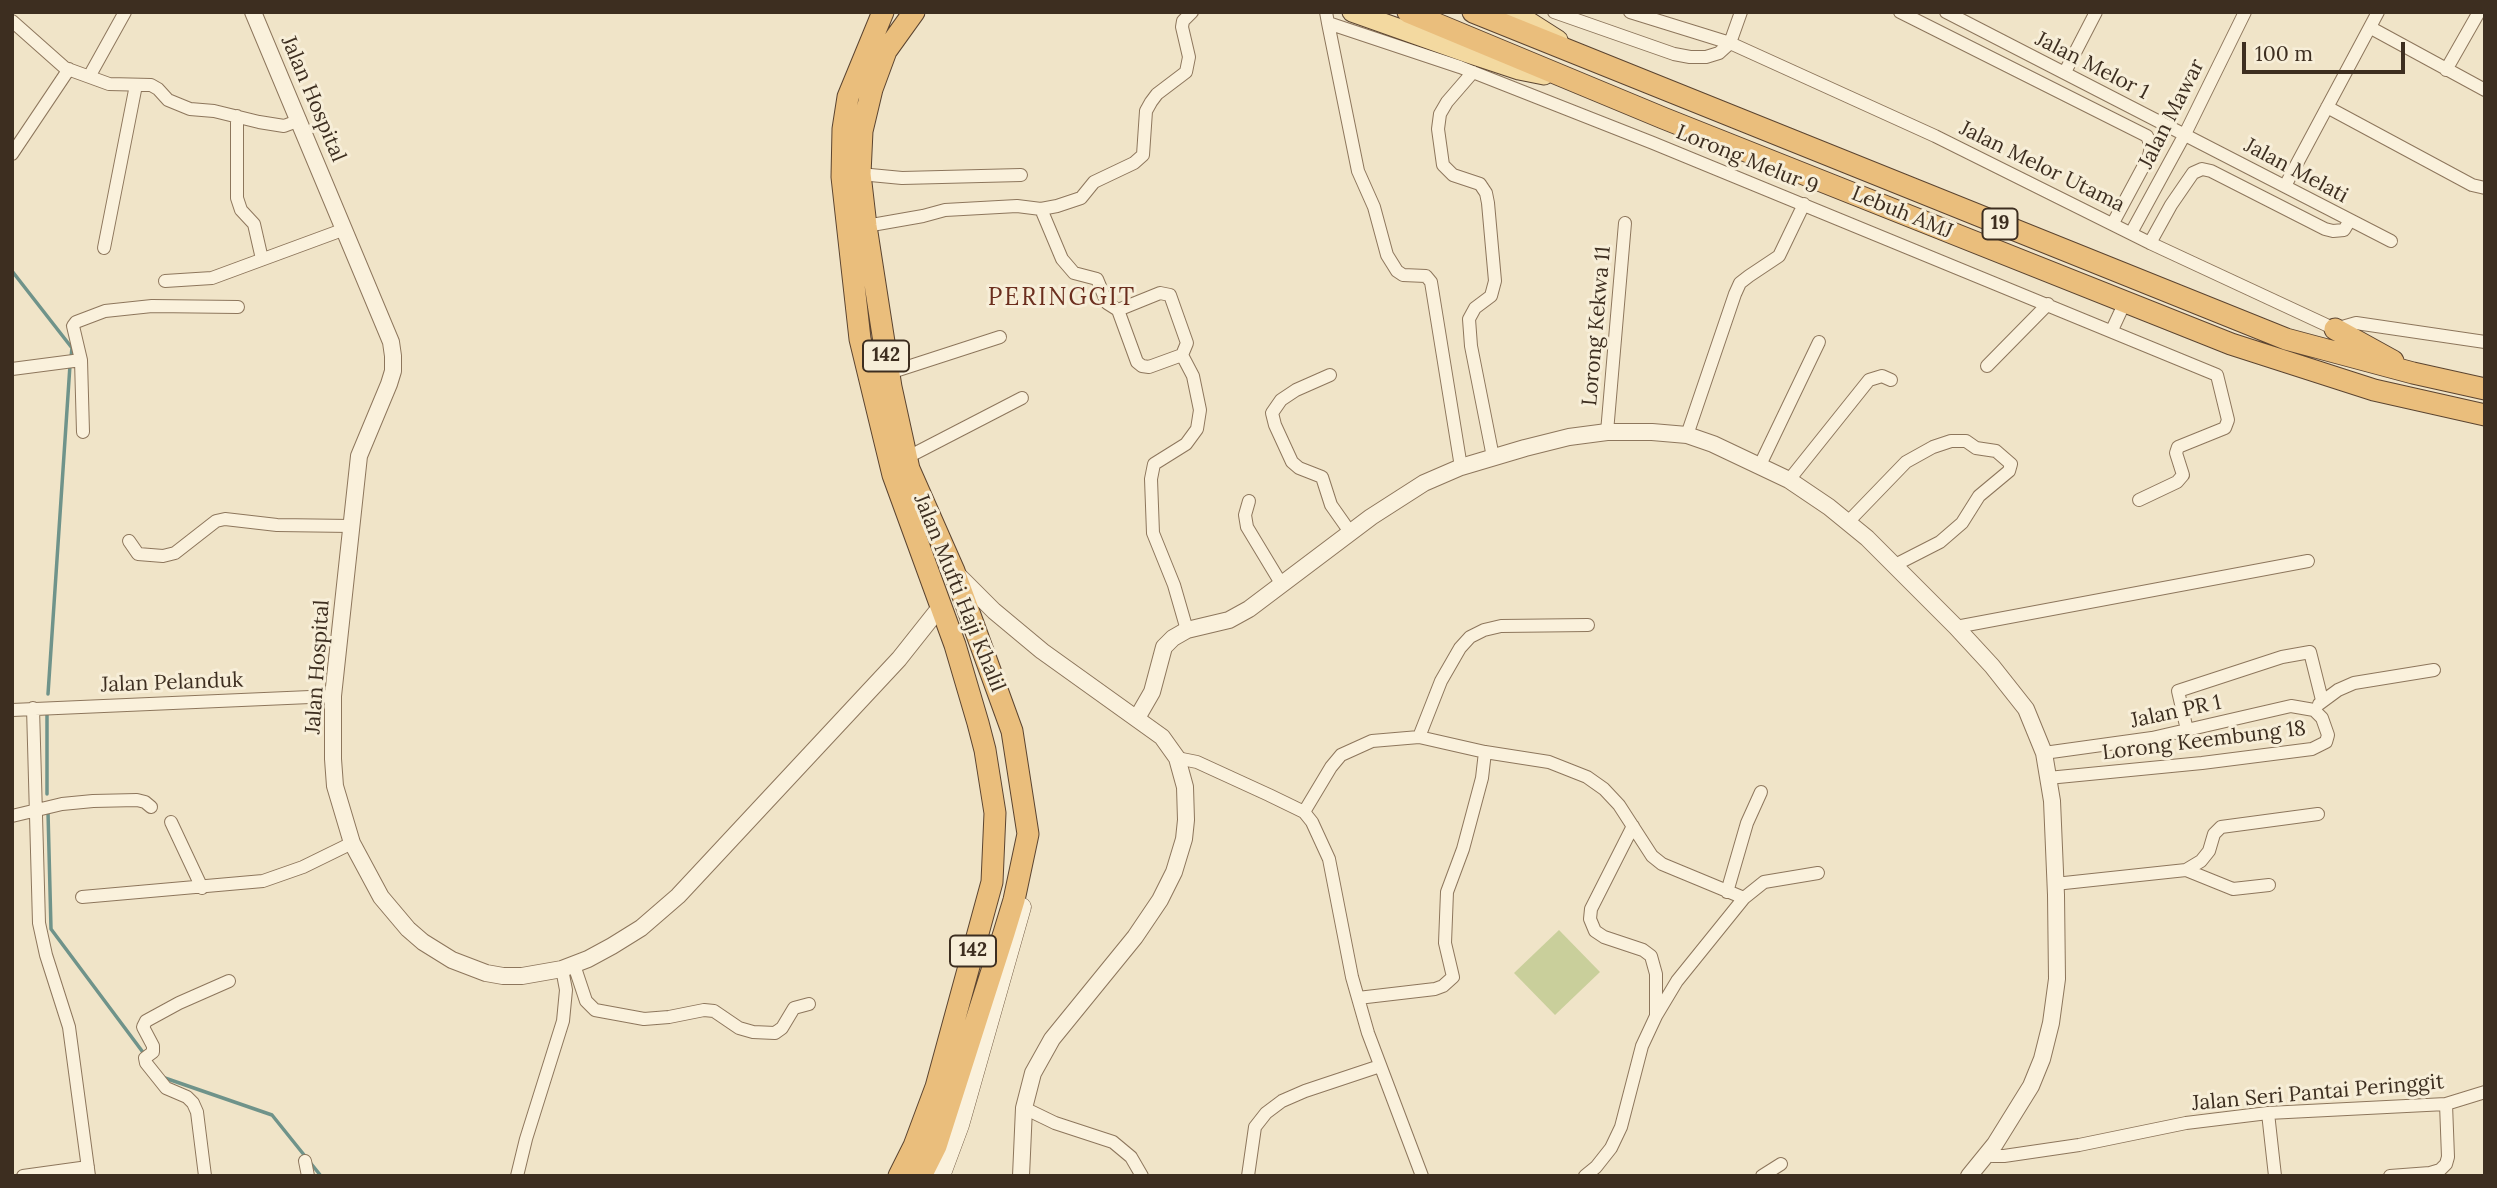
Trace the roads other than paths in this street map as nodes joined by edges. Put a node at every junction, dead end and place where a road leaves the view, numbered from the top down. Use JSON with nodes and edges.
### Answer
{"nodes":[{"id":1,"x":125,"y":12,"type":"edge"},
{"id":2,"x":253,"y":12,"type":"edge"},
{"id":3,"x":883,"y":12,"type":"edge"},
{"id":4,"x":914,"y":12,"type":"edge"},
{"id":5,"x":1192,"y":12,"type":"edge"},
{"id":6,"x":1352,"y":12,"type":"edge"},
{"id":7,"x":1408,"y":12,"type":"edge"},
{"id":8,"x":1472,"y":12,"type":"edge"},
{"id":9,"x":1514,"y":12,"type":"edge"},
{"id":10,"x":1554,"y":12,"type":"edge"},
{"id":11,"x":1630,"y":12,"type":"edge"},
{"id":12,"x":1741,"y":12,"type":"edge"},
{"id":13,"x":1900,"y":12,"type":"edge"},
{"id":14,"x":1946,"y":12,"type":"edge"},
{"id":15,"x":2096,"y":12,"type":"edge"},
{"id":16,"x":2245,"y":12,"type":"edge"},
{"id":17,"x":2378,"y":12,"type":"edge"},
{"id":18,"x":2479,"y":12,"type":"edge"},
{"id":19,"x":1327,"y":18,"type":"edge"},
{"id":20,"x":12,"y":21,"type":"edge"},
{"id":21,"x":2371,"y":28,"type":"junction"},
{"id":22,"x":1986,"y":34,"type":"junction"},
{"id":23,"x":1730,"y":43,"type":"junction"},
{"id":24,"x":1978,"y":50,"type":"junction"},
{"id":25,"x":1592,"y":62,"type":"junction"},
{"id":26,"x":1467,"y":64,"type":"junction"},
{"id":27,"x":69,"y":69,"type":"junction"},
{"id":28,"x":2446,"y":70,"type":"junction"},
{"id":29,"x":2065,"y":72,"type":"junction"},
{"id":30,"x":90,"y":75,"type":"junction"},
{"id":31,"x":1569,"y":79,"type":"junction"},
{"id":32,"x":136,"y":85,"type":"junction"},
{"id":33,"x":2485,"y":90,"type":"edge"},
{"id":34,"x":2110,"y":95,"type":"junction"},
{"id":35,"x":2327,"y":107,"type":"junction"},
{"id":36,"x":2101,"y":113,"type":"junction"},
{"id":37,"x":237,"y":116,"type":"junction"},
{"id":38,"x":1663,"y":118,"type":"junction"},
{"id":39,"x":300,"y":120,"type":"junction"},
{"id":40,"x":2185,"y":134,"type":"junction"},
{"id":41,"x":1653,"y":142,"type":"junction"},
{"id":42,"x":12,"y":154,"type":"edge"},
{"id":43,"x":2254,"y":170,"type":"junction"},
{"id":44,"x":860,"y":174,"type":"junction"},
{"id":45,"x":1021,"y":175,"type":"dead end"},
{"id":46,"x":2134,"y":186,"type":"junction"},
{"id":47,"x":2285,"y":186,"type":"junction"},
{"id":48,"x":2245,"y":188,"type":"junction"},
{"id":49,"x":2485,"y":188,"type":"edge"},
{"id":50,"x":2152,"y":195,"type":"junction"},
{"id":51,"x":1804,"y":204,"type":"junction"},
{"id":52,"x":2171,"y":205,"type":"junction"},
{"id":53,"x":1041,"y":209,"type":"junction"},
{"id":54,"x":2350,"y":220,"type":"junction"},
{"id":55,"x":1625,"y":223,"type":"dead end"},
{"id":56,"x":2113,"y":223,"type":"junction"},
{"id":57,"x":866,"y":226,"type":"junction"},
{"id":58,"x":345,"y":229,"type":"junction"},
{"id":59,"x":2131,"y":233,"type":"junction"},
{"id":60,"x":2390,"y":242,"type":"dead end"},
{"id":61,"x":2150,"y":243,"type":"junction"},
{"id":62,"x":104,"y":248,"type":"dead end"},
{"id":63,"x":262,"y":259,"type":"junction"},
{"id":64,"x":165,"y":281,"type":"dead end"},
{"id":65,"x":2125,"y":302,"type":"junction"},
{"id":66,"x":2048,"y":304,"type":"junction"},
{"id":67,"x":238,"y":307,"type":"dead end"},
{"id":68,"x":1118,"y":310,"type":"junction"},
{"id":69,"x":2112,"y":330,"type":"junction"},
{"id":70,"x":2335,"y":330,"type":"junction"},
{"id":71,"x":1000,"y":337,"type":"dead end"},
{"id":72,"x":1819,"y":342,"type":"dead end"},
{"id":73,"x":2485,"y":342,"type":"edge"},
{"id":74,"x":1182,"y":355,"type":"junction"},
{"id":75,"x":78,"y":360,"type":"junction"},
{"id":76,"x":1987,"y":366,"type":"dead end"},
{"id":77,"x":12,"y":369,"type":"edge"},
{"id":78,"x":889,"y":373,"type":"junction"},
{"id":79,"x":2413,"y":373,"type":"junction"},
{"id":80,"x":1330,"y":375,"type":"dead end"},
{"id":81,"x":1891,"y":380,"type":"dead end"},
{"id":82,"x":2485,"y":389,"type":"edge"},
{"id":83,"x":1022,"y":398,"type":"dead end"},
{"id":84,"x":2485,"y":415,"type":"edge"},
{"id":85,"x":83,"y":432,"type":"dead end"},
{"id":86,"x":1607,"y":432,"type":"junction"},
{"id":87,"x":1687,"y":435,"type":"junction"},
{"id":88,"x":1493,"y":457,"type":"junction"},
{"id":89,"x":906,"y":458,"type":"junction"},
{"id":90,"x":1760,"y":465,"type":"junction"},
{"id":91,"x":1461,"y":467,"type":"junction"},
{"id":92,"x":1789,"y":480,"type":"junction"},
{"id":93,"x":2139,"y":500,"type":"dead end"},
{"id":94,"x":1249,"y":501,"type":"dead end"},
{"id":95,"x":1848,"y":522,"type":"junction"},
{"id":96,"x":351,"y":526,"type":"junction"},
{"id":97,"x":1350,"y":532,"type":"junction"},
{"id":98,"x":130,"y":541,"type":"dead end"},
{"id":99,"x":2308,"y":561,"type":"dead end"},
{"id":100,"x":1895,"y":565,"type":"junction"},
{"id":101,"x":954,"y":571,"type":"junction"},
{"id":102,"x":1282,"y":585,"type":"junction"},
{"id":103,"x":941,"y":606,"type":"junction"},
{"id":104,"x":1588,"y":625,"type":"dead end"},
{"id":105,"x":1956,"y":626,"type":"junction"},
{"id":106,"x":1187,"y":630,"type":"junction"},
{"id":107,"x":950,"y":632,"type":"junction"},
{"id":108,"x":919,"y":633,"type":"junction"},
{"id":109,"x":2434,"y":670,"type":"dead end"},
{"id":110,"x":332,"y":695,"type":"junction"},
{"id":111,"x":2318,"y":705,"type":"junction"},
{"id":112,"x":33,"y":708,"type":"junction"},
{"id":113,"x":12,"y":710,"type":"edge"},
{"id":114,"x":1137,"y":718,"type":"junction"},
{"id":115,"x":2186,"y":730,"type":"junction"},
{"id":116,"x":1419,"y":737,"type":"junction"},
{"id":117,"x":1485,"y":752,"type":"junction"},
{"id":118,"x":2044,"y":753,"type":"junction"},
{"id":119,"x":1177,"y":758,"type":"junction"},
{"id":120,"x":2048,"y":778,"type":"junction"},
{"id":121,"x":1761,"y":792,"type":"dead end"},
{"id":122,"x":151,"y":807,"type":"dead end"},
{"id":123,"x":36,"y":812,"type":"junction"},
{"id":124,"x":1304,"y":812,"type":"junction"},
{"id":125,"x":2318,"y":814,"type":"dead end"},
{"id":126,"x":12,"y":816,"type":"edge"},
{"id":127,"x":171,"y":822,"type":"dead end"},
{"id":128,"x":1633,"y":826,"type":"junction"},
{"id":129,"x":1028,"y":834,"type":"junction"},
{"id":130,"x":352,"y":843,"type":"junction"},
{"id":131,"x":2186,"y":870,"type":"junction"},
{"id":132,"x":1818,"y":873,"type":"dead end"},
{"id":133,"x":2055,"y":884,"type":"junction"},
{"id":134,"x":2269,"y":885,"type":"dead end"},
{"id":135,"x":202,"y":888,"type":"junction"},
{"id":136,"x":1727,"y":891,"type":"junction"},
{"id":137,"x":82,"y":897,"type":"dead end"},
{"id":138,"x":1744,"y":898,"type":"junction"},
{"id":139,"x":568,"y":967,"type":"junction"},
{"id":140,"x":229,"y":981,"type":"dead end"},
{"id":141,"x":1357,"y":998,"type":"junction"},
{"id":142,"x":809,"y":1004,"type":"dead end"},
{"id":143,"x":1656,"y":1016,"type":"junction"},
{"id":144,"x":1380,"y":1066,"type":"junction"},
{"id":145,"x":2485,"y":1092,"type":"edge"},
{"id":146,"x":2446,"y":1104,"type":"junction"},
{"id":147,"x":1024,"y":1108,"type":"junction"},
{"id":148,"x":2268,"y":1113,"type":"junction"},
{"id":149,"x":936,"y":1146,"type":"junction"},
{"id":150,"x":1988,"y":1153,"type":"junction"},
{"id":151,"x":305,"y":1161,"type":"dead end"},
{"id":152,"x":1781,"y":1164,"type":"dead end"},
{"id":153,"x":89,"y":1171,"type":"edge"},
{"id":154,"x":1972,"y":1175,"type":"edge"},
{"id":155,"x":23,"y":1176,"type":"edge"},
{"id":156,"x":205,"y":1176,"type":"edge"},
{"id":157,"x":308,"y":1176,"type":"edge"},
{"id":158,"x":517,"y":1176,"type":"edge"},
{"id":159,"x":899,"y":1176,"type":"edge"},
{"id":160,"x":921,"y":1176,"type":"edge"},
{"id":161,"x":927,"y":1176,"type":"edge"},
{"id":162,"x":941,"y":1176,"type":"edge"},
{"id":163,"x":1021,"y":1176,"type":"edge"},
{"id":164,"x":1142,"y":1176,"type":"edge"},
{"id":165,"x":1248,"y":1176,"type":"edge"},
{"id":166,"x":1422,"y":1176,"type":"edge"},
{"id":167,"x":1585,"y":1176,"type":"edge"},
{"id":168,"x":1762,"y":1176,"type":"edge"},
{"id":169,"x":2275,"y":1176,"type":"edge"},
{"id":170,"x":2390,"y":1176,"type":"edge"}],
"edges":[{"from":1,"to":30,"type":"street"},
{"from":2,"to":39,"type":"street","name":"Jalan Hospital"},
{"from":3,"to":103,"type":"highway","name":"Jalan Mufti Haji Khalil","number":"142"},
{"from":4,"to":44,"type":"highway","name":"Jalan Mufti Haji Khalil","number":"142"},
{"from":5,"to":53,"type":"street"},
{"from":6,"to":26,"type":"main road"},
{"from":7,"to":31,"type":"highway","name":"Lebuh AMJ","number":"19"},
{"from":8,"to":25,"type":"highway","name":"Lebuh AMJ","number":"19"},
{"from":9,"to":25,"type":"main road"},
{"from":10,"to":23,"type":"street"},
{"from":11,"to":23,"type":"street"},
{"from":12,"to":23,"type":"street"},
{"from":13,"to":24,"type":"street"},
{"from":14,"to":22,"type":"street","name":"Jalan Melor 1"},
{"from":15,"to":29,"type":"street"},
{"from":16,"to":40,"type":"street","name":"Jalan Mawar"},
{"from":17,"to":21,"type":"street"},
{"from":18,"to":28,"type":"street"},
{"from":19,"to":26,"type":"street","name":"Lorong Melur 9"},
{"from":19,"to":91,"type":"street"},
{"from":20,"to":27,"type":"street"},
{"from":21,"to":28,"type":"street"},
{"from":21,"to":35,"type":"street"},
{"from":22,"to":24,"type":"street"},
{"from":22,"to":29,"type":"street","name":"Jalan Melor 1"},
{"from":23,"to":56,"type":"street","name":"Jalan Melor Utama"},
{"from":24,"to":36,"type":"street"},
{"from":25,"to":79,"type":"highway","name":"Lebuh AMJ","number":"19"},
{"from":26,"to":31,"type":"main road"},
{"from":26,"to":41,"type":"street","name":"Lorong Melur 9"},
{"from":26,"to":88,"type":"street"},
{"from":27,"to":30,"type":"street"},
{"from":27,"to":42,"type":"street"},
{"from":28,"to":33,"type":"street"},
{"from":29,"to":34,"type":"street","name":"Jalan Melor 1"},
{"from":30,"to":32,"type":"street"},
{"from":31,"to":38,"type":"highway","name":"Lebuh AMJ","number":"19"},
{"from":32,"to":37,"type":"street"},
{"from":32,"to":62,"type":"street"},
{"from":34,"to":36,"type":"street"},
{"from":34,"to":40,"type":"street","name":"Jalan Melor 1"},
{"from":35,"to":47,"type":"street"},
{"from":35,"to":49,"type":"street"},
{"from":36,"to":46,"type":"street"},
{"from":37,"to":39,"type":"street"},
{"from":37,"to":63,"type":"street"},
{"from":38,"to":41,"type":"street"},
{"from":38,"to":65,"type":"highway","name":"Lebuh AMJ","number":"19"},
{"from":39,"to":58,"type":"street","name":"Jalan Hospital"},
{"from":40,"to":43,"type":"street","name":"Jalan Melati"},
{"from":40,"to":50,"type":"street","name":"Jalan Mawar"},
{"from":41,"to":51,"type":"street","name":"Lorong Melur 9"},
{"from":43,"to":47,"type":"street","name":"Jalan Melati"},
{"from":43,"to":48,"type":"street"},
{"from":44,"to":45,"type":"street"},
{"from":44,"to":57,"type":"highway","name":"Jalan Mufti Haji Khalil","number":"142"},
{"from":46,"to":50,"type":"street"},
{"from":46,"to":56,"type":"street"},
{"from":47,"to":54,"type":"street","name":"Jalan Melati"},
{"from":48,"to":52,"type":"street"},
{"from":48,"to":54,"type":"street"},
{"from":50,"to":52,"type":"street"},
{"from":50,"to":59,"type":"street","name":"Jalan Mawar"},
{"from":51,"to":66,"type":"street","name":"Lorong Melur 9"},
{"from":51,"to":87,"type":"street"},
{"from":52,"to":61,"type":"street"},
{"from":53,"to":57,"type":"street"},
{"from":53,"to":68,"type":"street"},
{"from":54,"to":60,"type":"street","name":"Jalan Melati"},
{"from":55,"to":86,"type":"street","name":"Lorong Kekwa 11"},
{"from":56,"to":59,"type":"street","name":"Jalan Melor Utama"},
{"from":57,"to":78,"type":"highway","name":"Jalan Mufti Haji Khalil","number":"142"},
{"from":58,"to":63,"type":"street"},
{"from":58,"to":96,"type":"street","name":"Jalan Hospital"},
{"from":59,"to":61,"type":"street","name":"Jalan Melor Utama"},
{"from":61,"to":70,"type":"street","name":"Jalan Melor Utama"},
{"from":63,"to":64,"type":"street"},
{"from":65,"to":69,"type":"street"},
{"from":65,"to":84,"type":"highway","name":"Lebuh AMJ","number":"19"},
{"from":66,"to":69,"type":"street","name":"Lorong Melur 9"},
{"from":66,"to":76,"type":"street"},
{"from":67,"to":75,"type":"street"},
{"from":68,"to":74,"type":"street"},
{"from":68,"to":74,"type":"street"},
{"from":69,"to":93,"type":"street","name":"Lorong Melur 9"},
{"from":70,"to":73,"type":"street"},
{"from":70,"to":79,"type":"highway"},
{"from":71,"to":78,"type":"street"},
{"from":72,"to":90,"type":"street"},
{"from":74,"to":106,"type":"street"},
{"from":75,"to":77,"type":"street"},
{"from":75,"to":85,"type":"street"},
{"from":78,"to":89,"type":"highway","name":"Jalan Mufti Haji Khalil","number":"142"},
{"from":79,"to":82,"type":"highway","name":"Lebuh AMJ","number":"19"},
{"from":80,"to":97,"type":"street"},
{"from":81,"to":92,"type":"street"},
{"from":83,"to":89,"type":"street"},
{"from":86,"to":87,"type":"street"},
{"from":86,"to":88,"type":"street"},
{"from":87,"to":90,"type":"street"},
{"from":88,"to":91,"type":"street"},
{"from":89,"to":101,"type":"highway","name":"Jalan Mufti Haji Khalil","number":"142"},
{"from":90,"to":92,"type":"street"},
{"from":91,"to":97,"type":"street"},
{"from":92,"to":95,"type":"street"},
{"from":94,"to":102,"type":"street"},
{"from":95,"to":100,"type":"street"},
{"from":95,"to":100,"type":"street"},
{"from":96,"to":98,"type":"street"},
{"from":96,"to":110,"type":"street","name":"Jalan Hospital"},
{"from":97,"to":102,"type":"street"},
{"from":99,"to":105,"type":"street"},
{"from":100,"to":105,"type":"street"},
{"from":101,"to":114,"type":"street"},
{"from":101,"to":129,"type":"highway","name":"Jalan Mufti Haji Khalil","number":"142"},
{"from":102,"to":106,"type":"street"},
{"from":103,"to":107,"type":"highway","name":"Jalan Mufti Haji Khalil","number":"142"},
{"from":103,"to":108,"type":"street","name":"Jalan Hospital"},
{"from":104,"to":116,"type":"street"},
{"from":105,"to":118,"type":"street"},
{"from":106,"to":114,"type":"street"},
{"from":107,"to":108,"type":"street"},
{"from":107,"to":159,"type":"highway","name":"Jalan Mufti Haji Khalil","number":"142"},
{"from":108,"to":139,"type":"street","name":"Jalan Hospital"},
{"from":109,"to":111,"type":"street"},
{"from":110,"to":112,"type":"street","name":"Jalan Pelanduk"},
{"from":110,"to":130,"type":"street","name":"Jalan Hospital"},
{"from":111,"to":115,"type":"street","name":"Jalan PR 1"},
{"from":111,"to":115,"type":"street"},
{"from":111,"to":120,"type":"street","name":"Lorong Keembung 18"},
{"from":112,"to":113,"type":"street","name":"Jalan Pelanduk"},
{"from":112,"to":123,"type":"street"},
{"from":114,"to":119,"type":"street"},
{"from":115,"to":118,"type":"street","name":"Jalan PR 1"},
{"from":116,"to":117,"type":"street"},
{"from":116,"to":124,"type":"street"},
{"from":117,"to":128,"type":"street"},
{"from":117,"to":141,"type":"street"},
{"from":118,"to":120,"type":"street"},
{"from":119,"to":124,"type":"street"},
{"from":119,"to":147,"type":"street"},
{"from":120,"to":133,"type":"street"},
{"from":121,"to":136,"type":"street"},
{"from":122,"to":123,"type":"street"},
{"from":123,"to":126,"type":"street"},
{"from":123,"to":153,"type":"street"},
{"from":124,"to":141,"type":"street"},
{"from":125,"to":131,"type":"street"},
{"from":127,"to":135,"type":"street"},
{"from":128,"to":136,"type":"street"},
{"from":128,"to":143,"type":"street"},
{"from":129,"to":149,"type":"highway","number":"142"},
{"from":129,"to":162,"type":"main road","name":"Jalan Mufti Haji Khalil","number":"142"},
{"from":130,"to":135,"type":"street"},
{"from":130,"to":139,"type":"street","name":"Jalan Hospital"},
{"from":131,"to":133,"type":"street"},
{"from":131,"to":134,"type":"street"},
{"from":132,"to":138,"type":"street"},
{"from":133,"to":150,"type":"street"},
{"from":135,"to":137,"type":"street"},
{"from":136,"to":138,"type":"street"},
{"from":138,"to":143,"type":"street"},
{"from":139,"to":142,"type":"street"},
{"from":139,"to":158,"type":"street"},
{"from":140,"to":156,"type":"street"},
{"from":141,"to":144,"type":"street"},
{"from":143,"to":167,"type":"street"},
{"from":144,"to":165,"type":"street"},
{"from":144,"to":166,"type":"street"},
{"from":145,"to":146,"type":"street","name":"Jalan Seri Pantai Peringgit"},
{"from":146,"to":148,"type":"street","name":"Jalan Seri Pantai Peringgit"},
{"from":146,"to":170,"type":"street"},
{"from":147,"to":163,"type":"street"},
{"from":147,"to":164,"type":"street"},
{"from":148,"to":150,"type":"street","name":"Jalan Seri Pantai Peringgit"},
{"from":148,"to":169,"type":"street"},
{"from":149,"to":160,"type":"highway"},
{"from":149,"to":161,"type":"main road","number":"142"},
{"from":150,"to":154,"type":"street"},
{"from":151,"to":157,"type":"street"},
{"from":152,"to":168,"type":"street"},
{"from":153,"to":155,"type":"street"}]}
